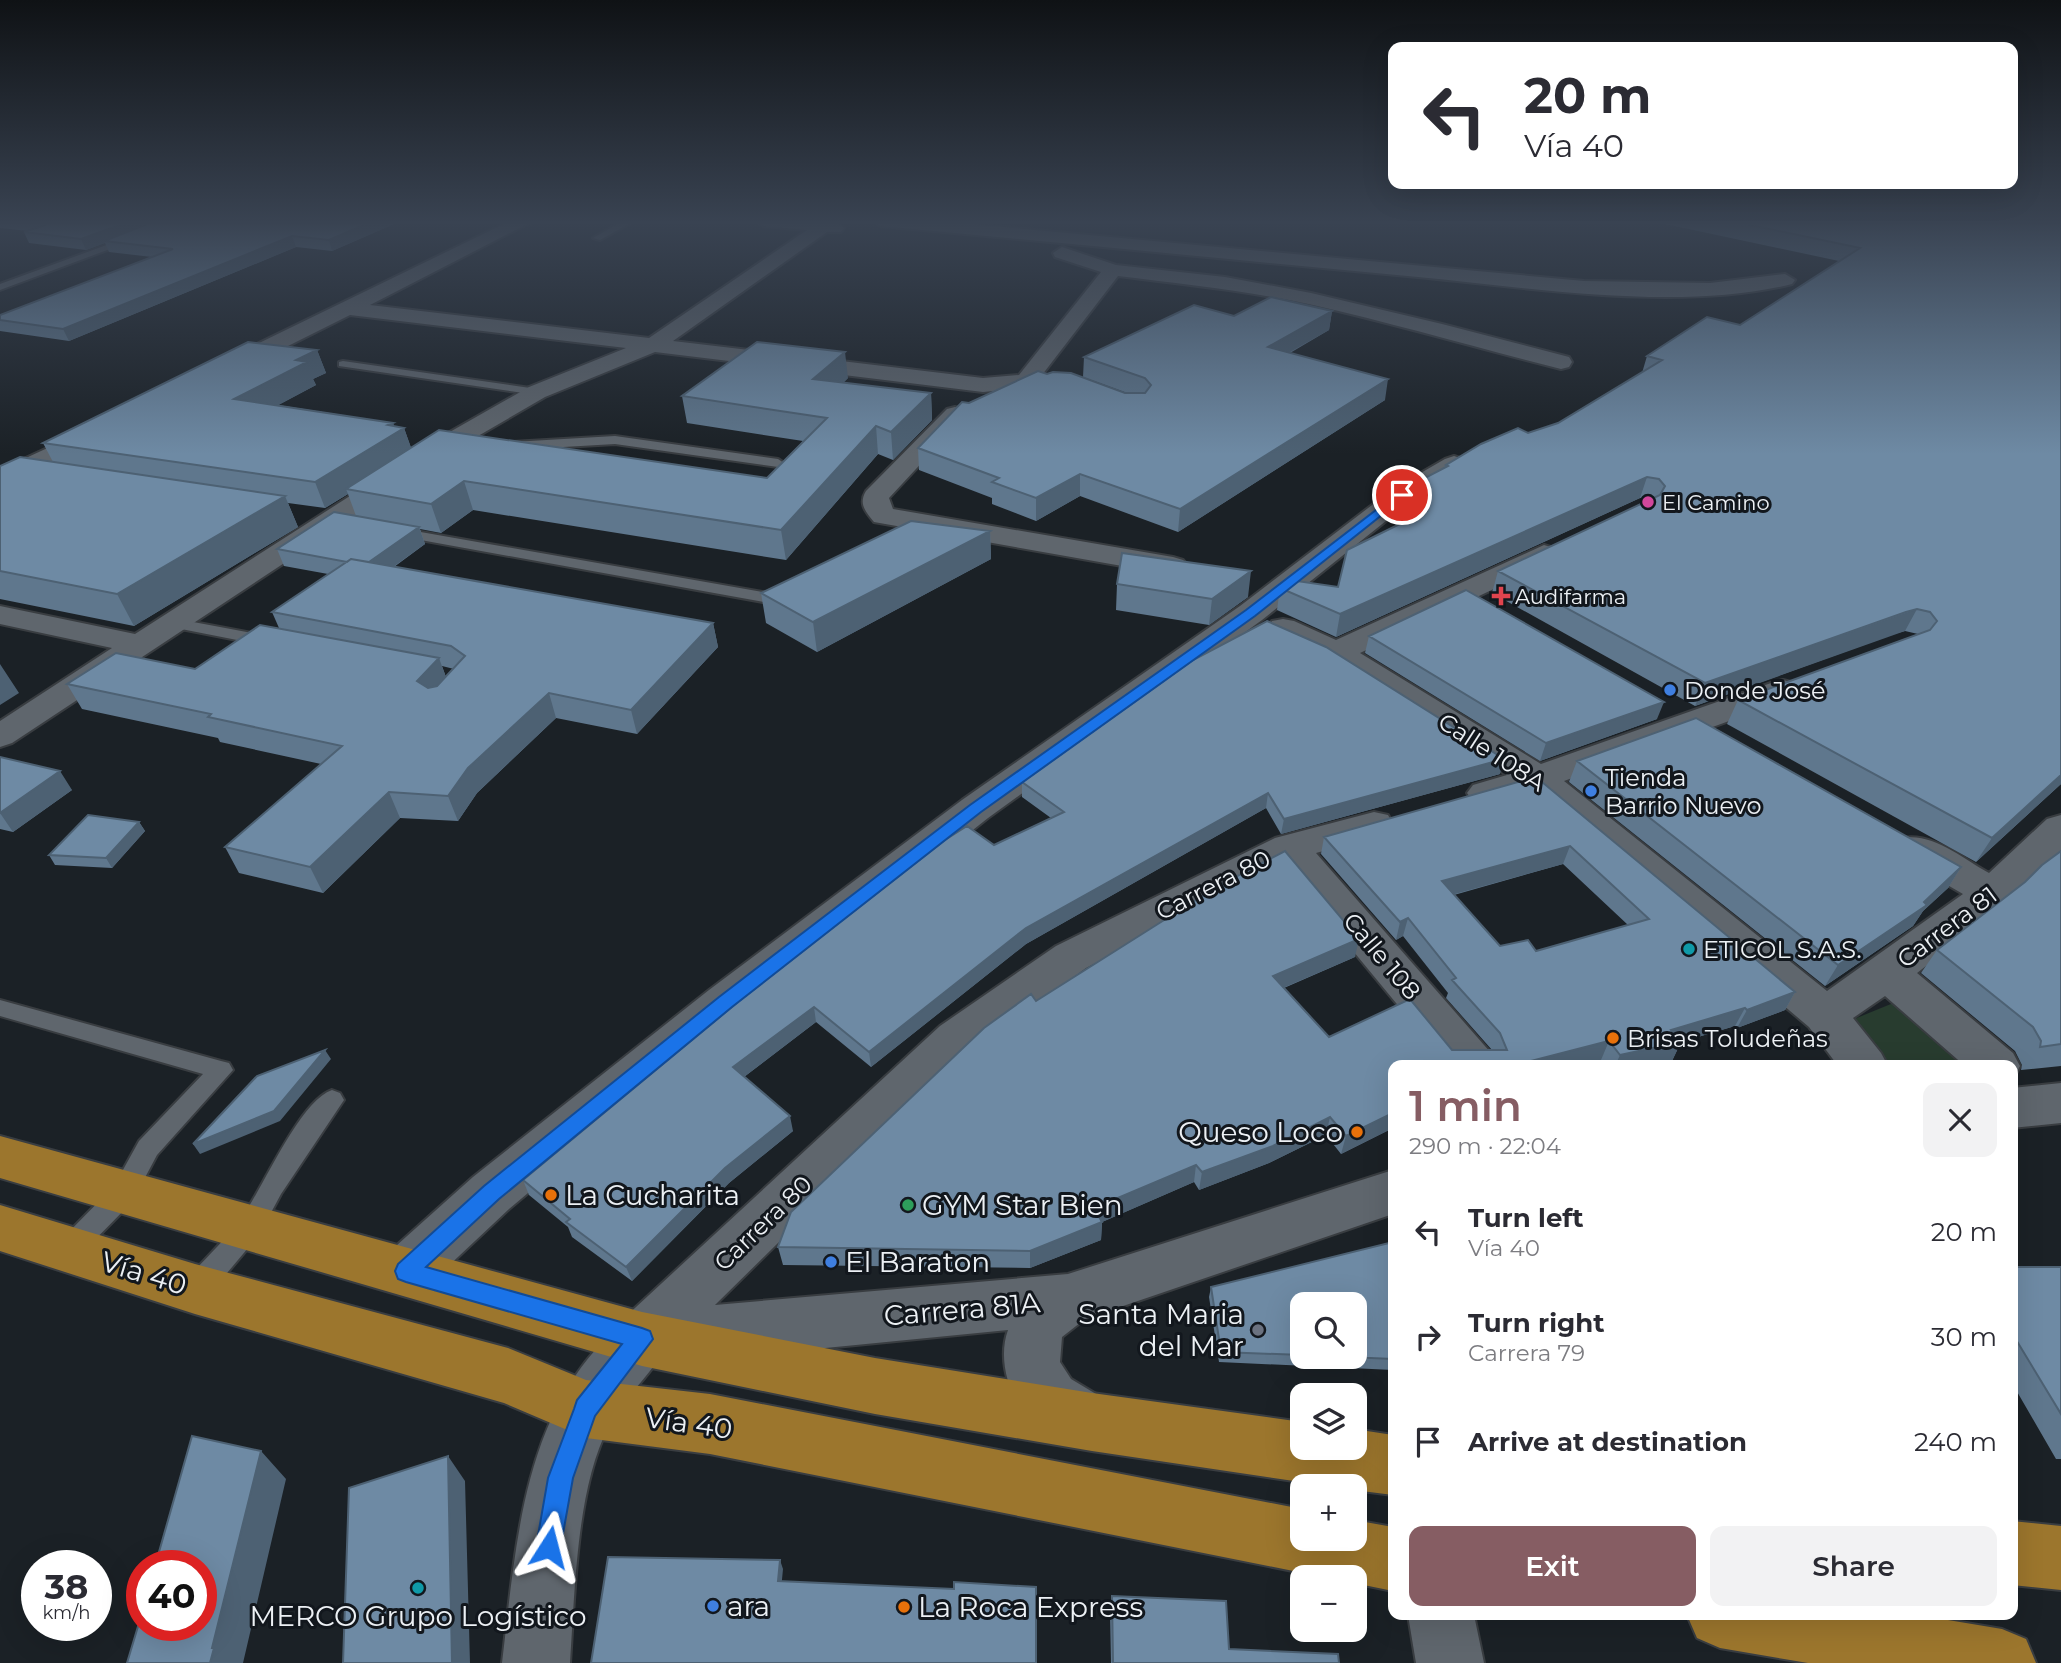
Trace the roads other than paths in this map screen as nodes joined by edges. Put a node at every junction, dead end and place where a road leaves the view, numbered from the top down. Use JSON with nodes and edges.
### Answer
{"nodes":[{"id":1,"x":366,"y":299,"type":"edge"},
{"id":2,"x":728,"y":299,"type":"edge"},
{"id":3,"x":1091,"y":299,"type":"edge"},
{"id":4,"x":1309,"y":299,"type":"edge"},
{"id":5,"x":347,"y":308,"type":"junction"},
{"id":6,"x":653,"y":345,"type":"junction"},
{"id":7,"x":260,"y":352,"type":"junction"},
{"id":8,"x":284,"y":355,"type":"edge"},
{"id":9,"x":1561,"y":362,"type":"dead end"},
{"id":10,"x":343,"y":364,"type":"dead end"},
{"id":11,"x":211,"y":376,"type":"edge"},
{"id":12,"x":1026,"y":381,"type":"junction"},
{"id":13,"x":983,"y":385,"type":"junction"},
{"id":14,"x":1089,"y":389,"type":"edge"},
{"id":15,"x":537,"y":392,"type":"junction"},
{"id":16,"x":112,"y":424,"type":"edge"},
{"id":17,"x":500,"y":445,"type":"edge"},
{"id":18,"x":1474,"y":452,"type":"edge"},
{"id":19,"x":778,"y":463,"type":"edge"},
{"id":20,"x":7,"y":476,"type":"edge"},
{"id":21,"x":55,"y":479,"type":"edge"},
{"id":22,"x":287,"y":514,"type":"edge"},
{"id":23,"x":328,"y":520,"type":"junction"},
{"id":24,"x":357,"y":525,"type":"edge"},
{"id":25,"x":384,"y":530,"type":"edge"},
{"id":26,"x":1570,"y":542,"type":"edge"},
{"id":27,"x":1204,"y":571,"type":"edge"},
{"id":28,"x":1463,"y":592,"type":"junction"},
{"id":29,"x":780,"y":600,"type":"edge"},
{"id":30,"x":1500,"y":612,"type":"edge"},
{"id":31,"x":1251,"y":613,"type":"junction"},
{"id":32,"x":0,"y":615,"type":"edge"},
{"id":33,"x":172,"y":623,"type":"junction"},
{"id":34,"x":281,"y":644,"type":"edge"},
{"id":35,"x":141,"y":645,"type":"junction"},
{"id":36,"x":1336,"y":652,"type":"junction"},
{"id":37,"x":1818,"y":677,"type":"edge"},
{"id":38,"x":1657,"y":703,"type":"edge"},
{"id":39,"x":1693,"y":723,"type":"junction"},
{"id":40,"x":0,"y":736,"type":"edge"},
{"id":41,"x":1729,"y":744,"type":"edge"},
{"id":42,"x":1537,"y":778,"type":"junction"},
{"id":43,"x":1446,"y":804,"type":"edge"},
{"id":44,"x":1407,"y":814,"type":"edge"},
{"id":45,"x":2061,"y":828,"type":"edge"},
{"id":46,"x":1885,"y":832,"type":"edge"},
{"id":47,"x":1289,"y":847,"type":"junction"},
{"id":48,"x":1993,"y":893,"type":"junction"},
{"id":49,"x":1887,"y":973,"type":"junction"},
{"id":50,"x":0,"y":1008,"type":"edge"},
{"id":51,"x":1825,"y":1015,"type":"junction"},
{"id":52,"x":1470,"y":1060,"type":"edge"},
{"id":53,"x":1860,"y":1060,"type":"edge"},
{"id":54,"x":1990,"y":1060,"type":"edge"},
{"id":55,"x":332,"y":1100,"type":"dead end"},
{"id":56,"x":0,"y":1157,"type":"edge"},
{"id":57,"x":123,"y":1194,"type":"junction"},
{"id":58,"x":1388,"y":1194,"type":"edge"},
{"id":59,"x":250,"y":1227,"type":"junction"},
{"id":60,"x":0,"y":1228,"type":"edge"},
{"id":61,"x":68,"y":1250,"type":"junction"},
{"id":62,"x":406,"y":1271,"type":"junction"},
{"id":63,"x":195,"y":1289,"type":"junction"},
{"id":64,"x":1068,"y":1299,"type":"junction"},
{"id":65,"x":642,"y":1339,"type":"junction"},
{"id":66,"x":586,"y":1409,"type":"junction"},
{"id":67,"x":1093,"y":1422,"type":"junction"},
{"id":68,"x":1388,"y":1464,"type":"edge"},
{"id":69,"x":2018,"y":1554,"type":"edge"},
{"id":70,"x":1388,"y":1558,"type":"edge"},
{"id":71,"x":2061,"y":1558,"type":"edge"},
{"id":72,"x":1442,"y":1620,"type":"edge"},
{"id":73,"x":1749,"y":1620,"type":"edge"},
{"id":74,"x":536,"y":1663,"type":"edge"},
{"id":75,"x":1450,"y":1663,"type":"edge"},
{"id":76,"x":2002,"y":1663,"type":"edge"}],
"edges":[{"from":1,"to":5,"type":"street"},
{"from":2,"to":6,"type":"street"},
{"from":3,"to":12,"type":"street"},
{"from":4,"to":9,"type":"street"},
{"from":5,"to":6,"type":"street"},
{"from":5,"to":7,"type":"street"},
{"from":6,"to":13,"type":"street"},
{"from":6,"to":15,"type":"street"},
{"from":7,"to":8,"type":"lane"},
{"from":7,"to":11,"type":"street"},
{"from":10,"to":15,"type":"lane"},
{"from":12,"to":13,"type":"street"},
{"from":12,"to":14,"type":"street"},
{"from":13,"to":27,"type":"street"},
{"from":15,"to":23,"type":"street"},
{"from":16,"to":20,"type":"street"},
{"from":17,"to":19,"type":"lane"},
{"from":18,"to":31,"type":"street"},
{"from":20,"to":21,"type":"street"},
{"from":22,"to":23,"type":"street"},
{"from":23,"to":24,"type":"lane"},
{"from":23,"to":33,"type":"street"},
{"from":25,"to":29,"type":"lane"},
{"from":26,"to":28,"type":"street"},
{"from":28,"to":30,"type":"street"},
{"from":28,"to":36,"type":"street"},
{"from":31,"to":36,"type":"street","name":"Calle 108A"},
{"from":31,"to":62,"type":"street"},
{"from":32,"to":35,"type":"street"},
{"from":33,"to":34,"type":"lane"},
{"from":33,"to":35,"type":"street"},
{"from":35,"to":40,"type":"street"},
{"from":36,"to":42,"type":"street","name":"Calle 108A"},
{"from":37,"to":39,"type":"street"},
{"from":38,"to":39,"type":"street"},
{"from":39,"to":41,"type":"street"},
{"from":39,"to":42,"type":"street"},
{"from":42,"to":43,"type":"street"},
{"from":42,"to":51,"type":"street","name":"Calle 108A"},
{"from":44,"to":47,"type":"street","name":"Carrera 80"},
{"from":45,"to":48,"type":"street","name":"Carrera 81"},
{"from":46,"to":48,"type":"street"},
{"from":47,"to":52,"type":"street","name":"Calle 108"},
{"from":47,"to":65,"type":"street","name":"Carrera 80"},
{"from":48,"to":49,"type":"street","name":"Carrera 81"},
{"from":49,"to":51,"type":"street","name":"Carrera 81"},
{"from":49,"to":54,"type":"street"},
{"from":50,"to":57,"type":"lane"},
{"from":51,"to":53,"type":"street","name":"Calle 108A"},
{"from":55,"to":59,"type":"lane"},
{"from":56,"to":57,"type":"highway"},
{"from":57,"to":59,"type":"highway"},
{"from":57,"to":61,"type":"lane"},
{"from":58,"to":64,"type":"street","name":"Carrera 81A"},
{"from":59,"to":62,"type":"highway"},
{"from":59,"to":63,"type":"lane"},
{"from":60,"to":61,"type":"highway","name":"Vía 40"},
{"from":61,"to":63,"type":"highway","name":"Vía 40"},
{"from":62,"to":65,"type":"highway"},
{"from":63,"to":66,"type":"highway","name":"Vía 40"},
{"from":64,"to":65,"type":"street","name":"Carrera 81A"},
{"from":64,"to":67,"type":"street"},
{"from":65,"to":66,"type":"street","name":"Carrera 80"},
{"from":65,"to":67,"type":"highway"},
{"from":66,"to":70,"type":"highway","name":"Vía 40"},
{"from":66,"to":74,"type":"street","name":"Carrera 80"},
{"from":67,"to":68,"type":"highway"},
{"from":69,"to":71,"type":"highway"},
{"from":72,"to":75,"type":"street"},
{"from":73,"to":76,"type":"highway"}]}
